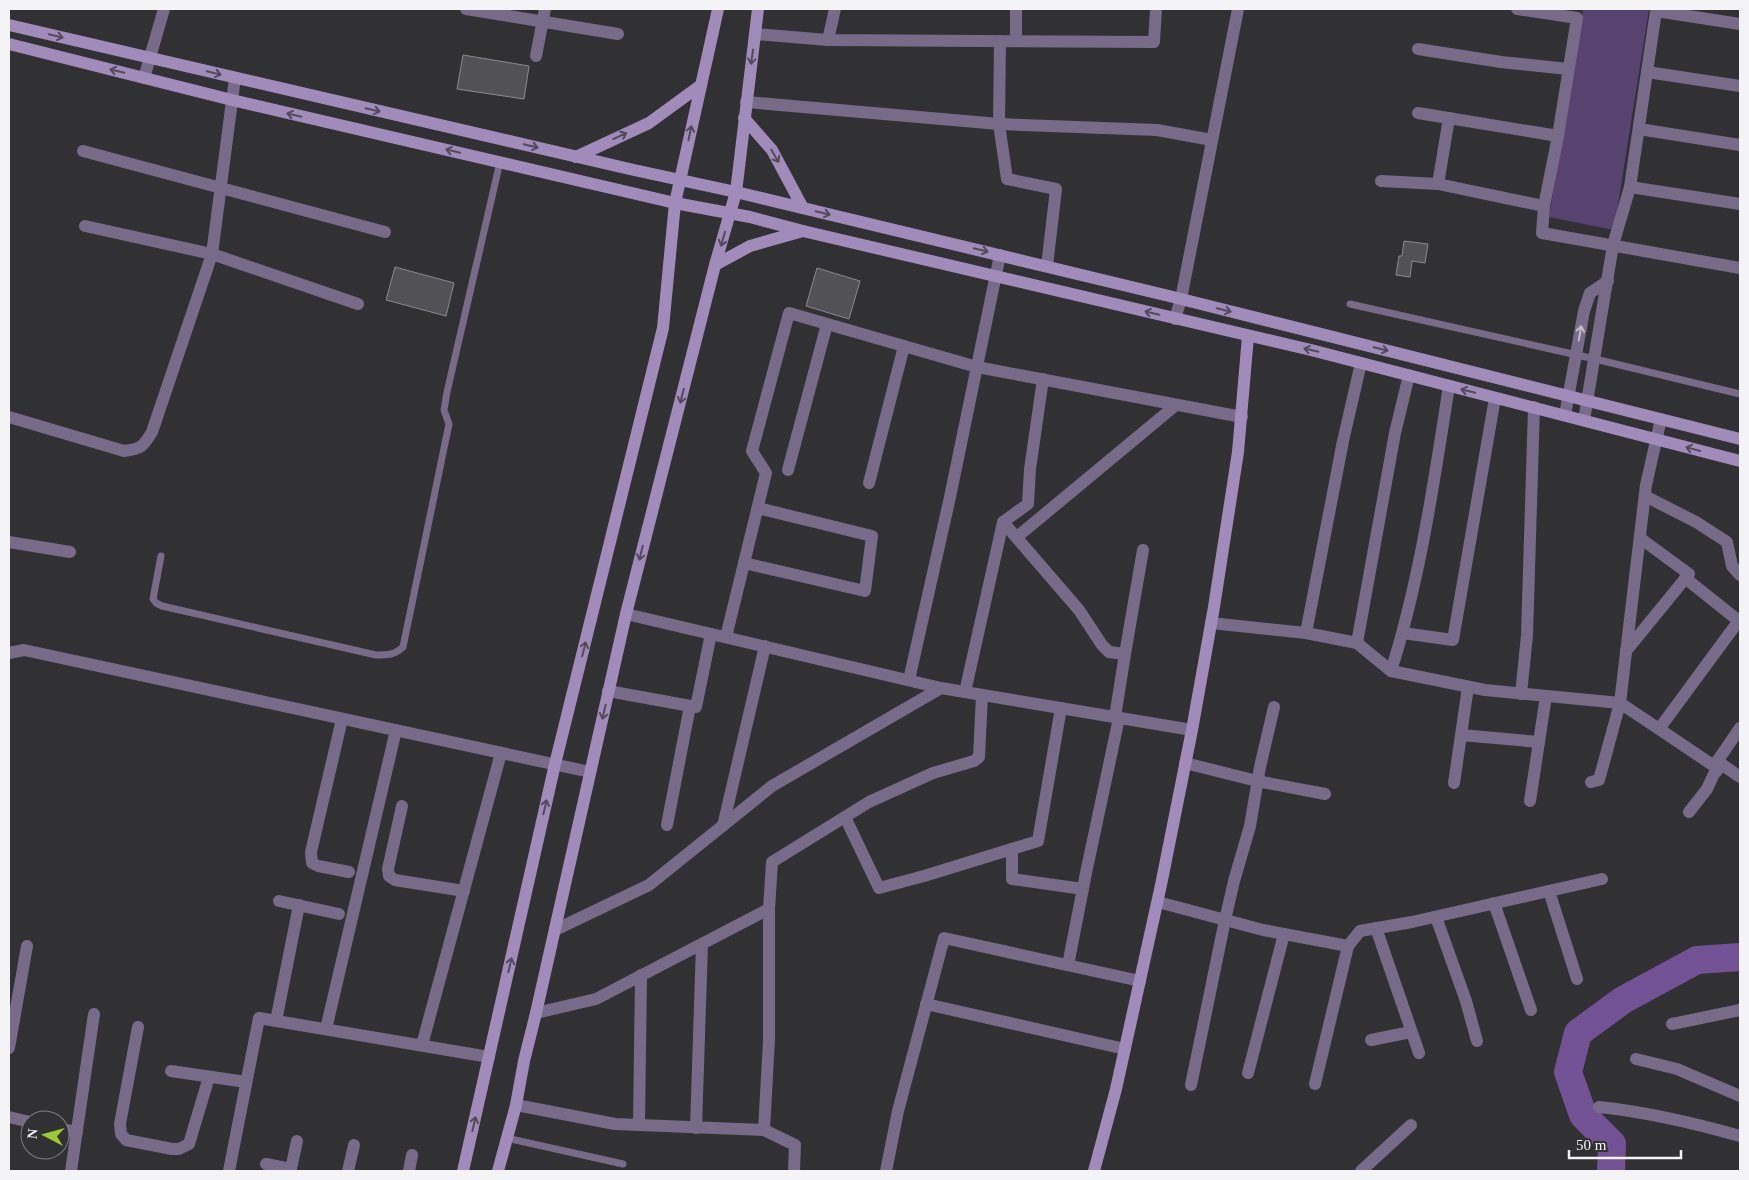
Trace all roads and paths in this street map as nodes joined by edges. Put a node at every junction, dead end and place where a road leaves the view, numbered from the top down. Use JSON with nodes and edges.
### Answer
{"nodes":[{"id":1,"x":164,"y":9,"type":"edge"},
{"id":2,"x":466,"y":9,"type":"edge"},
{"id":3,"x":718,"y":9,"type":"edge"},
{"id":4,"x":758,"y":9,"type":"edge"},
{"id":5,"x":835,"y":9,"type":"edge"},
{"id":6,"x":1016,"y":9,"type":"edge"},
{"id":7,"x":1156,"y":9,"type":"edge"},
{"id":8,"x":1238,"y":9,"type":"edge"},
{"id":9,"x":1517,"y":9,"type":"edge"},
{"id":10,"x":544,"y":15,"type":"edge"},
{"id":11,"x":1740,"y":24,"type":"edge"},
{"id":12,"x":12,"y":25,"type":"edge"},
{"id":13,"x":618,"y":34,"type":"dead end"},
{"id":14,"x":755,"y":34,"type":"junction"},
{"id":15,"x":9,"y":39,"type":"edge"},
{"id":16,"x":828,"y":40,"type":"junction"},
{"id":17,"x":1000,"y":41,"type":"junction"},
{"id":18,"x":1016,"y":41,"type":"junction"},
{"id":19,"x":9,"y":44,"type":"edge"},
{"id":20,"x":1418,"y":49,"type":"dead end"},
{"id":21,"x":536,"y":56,"type":"dead end"},
{"id":22,"x":150,"y":58,"type":"junction"},
{"id":23,"x":1568,"y":70,"type":"junction"},
{"id":24,"x":1647,"y":72,"type":"junction"},
{"id":25,"x":144,"y":78,"type":"junction"},
{"id":26,"x":235,"y":78,"type":"junction"},
{"id":27,"x":701,"y":85,"type":"junction"},
{"id":28,"x":1740,"y":86,"type":"edge"},
{"id":29,"x":232,"y":100,"type":"junction"},
{"id":30,"x":746,"y":102,"type":"junction"},
{"id":31,"x":1418,"y":113,"type":"dead end"},
{"id":32,"x":744,"y":118,"type":"junction"},
{"id":33,"x":1449,"y":118,"type":"junction"},
{"id":34,"x":999,"y":124,"type":"junction"},
{"id":35,"x":1639,"y":129,"type":"junction"},
{"id":36,"x":1558,"y":136,"type":"junction"},
{"id":37,"x":1212,"y":140,"type":"junction"},
{"id":38,"x":1740,"y":145,"type":"edge"},
{"id":39,"x":83,"y":151,"type":"dead end"},
{"id":40,"x":576,"y":156,"type":"junction"},
{"id":41,"x":500,"y":162,"type":"junction"},
{"id":42,"x":680,"y":180,"type":"junction"},
{"id":43,"x":1381,"y":180,"type":"dead end"},
{"id":44,"x":1438,"y":184,"type":"junction"},
{"id":45,"x":1630,"y":187,"type":"junction"},
{"id":46,"x":221,"y":189,"type":"junction"},
{"id":47,"x":736,"y":192,"type":"junction"},
{"id":48,"x":675,"y":203,"type":"junction"},
{"id":49,"x":1740,"y":204,"type":"edge"},
{"id":50,"x":1544,"y":206,"type":"junction"},
{"id":51,"x":803,"y":208,"type":"junction"},
{"id":52,"x":730,"y":213,"type":"junction"},
{"id":53,"x":85,"y":226,"type":"dead end"},
{"id":54,"x":803,"y":231,"type":"junction"},
{"id":55,"x":385,"y":232,"type":"dead end"},
{"id":56,"x":1614,"y":245,"type":"junction"},
{"id":57,"x":212,"y":254,"type":"junction"},
{"id":58,"x":1000,"y":255,"type":"junction"},
{"id":59,"x":715,"y":265,"type":"junction"},
{"id":60,"x":1047,"y":266,"type":"junction"},
{"id":61,"x":1740,"y":268,"type":"edge"},
{"id":62,"x":996,"y":277,"type":"junction"},
{"id":63,"x":1608,"y":280,"type":"junction"},
{"id":64,"x":1181,"y":299,"type":"junction"},
{"id":65,"x":358,"y":304,"type":"dead end"},
{"id":66,"x":1350,"y":304,"type":"dead end"},
{"id":67,"x":1175,"y":319,"type":"junction"},
{"id":68,"x":827,"y":324,"type":"junction"},
{"id":69,"x":1248,"y":336,"type":"junction"},
{"id":70,"x":904,"y":346,"type":"junction"},
{"id":71,"x":1576,"y":355,"type":"junction"},
{"id":72,"x":1595,"y":359,"type":"junction"},
{"id":73,"x":1361,"y":363,"type":"junction"},
{"id":74,"x":977,"y":367,"type":"junction"},
{"id":75,"x":1409,"y":376,"type":"junction"},
{"id":76,"x":1043,"y":379,"type":"junction"},
{"id":77,"x":1449,"y":386,"type":"junction"},
{"id":78,"x":1740,"y":394,"type":"edge"},
{"id":79,"x":1569,"y":397,"type":"junction"},
{"id":80,"x":1495,"y":398,"type":"junction"},
{"id":81,"x":1588,"y":402,"type":"junction"},
{"id":82,"x":1176,"y":405,"type":"junction"},
{"id":83,"x":1534,"y":408,"type":"junction"},
{"id":84,"x":1565,"y":415,"type":"junction"},
{"id":85,"x":9,"y":417,"type":"edge"},
{"id":86,"x":1242,"y":417,"type":"junction"},
{"id":87,"x":1661,"y":419,"type":"junction"},
{"id":88,"x":1584,"y":420,"type":"junction"},
{"id":89,"x":1656,"y":439,"type":"junction"},
{"id":90,"x":1740,"y":440,"type":"edge"},
{"id":91,"x":1740,"y":461,"type":"edge"},
{"id":92,"x":788,"y":470,"type":"dead end"},
{"id":93,"x":869,"y":483,"type":"dead end"},
{"id":94,"x":1645,"y":496,"type":"junction"},
{"id":95,"x":758,"y":508,"type":"junction"},
{"id":96,"x":1003,"y":522,"type":"junction"},
{"id":97,"x":1017,"y":537,"type":"junction"},
{"id":98,"x":1640,"y":538,"type":"junction"},
{"id":99,"x":9,"y":542,"type":"edge"},
{"id":100,"x":1143,"y":550,"type":"dead end"},
{"id":101,"x":70,"y":552,"type":"dead end"},
{"id":102,"x":161,"y":556,"type":"dead end"},
{"id":103,"x":744,"y":563,"type":"junction"},
{"id":104,"x":1740,"y":575,"type":"edge"},
{"id":105,"x":1685,"y":578,"type":"junction"},
{"id":106,"x":626,"y":614,"type":"junction"},
{"id":107,"x":1740,"y":620,"type":"edge"},
{"id":108,"x":1211,"y":623,"type":"junction"},
{"id":109,"x":1306,"y":633,"type":"junction"},
{"id":110,"x":1403,"y":633,"type":"junction"},
{"id":111,"x":712,"y":634,"type":"junction"},
{"id":112,"x":726,"y":637,"type":"junction"},
{"id":113,"x":1357,"y":643,"type":"junction"},
{"id":114,"x":765,"y":646,"type":"junction"},
{"id":115,"x":1626,"y":651,"type":"junction"},
{"id":116,"x":9,"y":653,"type":"edge"},
{"id":117,"x":1125,"y":654,"type":"junction"},
{"id":118,"x":1391,"y":671,"type":"junction"},
{"id":119,"x":909,"y":680,"type":"junction"},
{"id":120,"x":1468,"y":687,"type":"junction"},
{"id":121,"x":941,"y":688,"type":"junction"},
{"id":122,"x":608,"y":691,"type":"junction"},
{"id":123,"x":966,"y":692,"type":"junction"},
{"id":124,"x":1521,"y":694,"type":"junction"},
{"id":125,"x":982,"y":695,"type":"junction"},
{"id":126,"x":1546,"y":696,"type":"junction"},
{"id":127,"x":1620,"y":703,"type":"junction"},
{"id":128,"x":690,"y":706,"type":"junction"},
{"id":129,"x":1274,"y":707,"type":"dead end"},
{"id":130,"x":1061,"y":708,"type":"junction"},
{"id":131,"x":342,"y":718,"type":"junction"},
{"id":132,"x":1117,"y":718,"type":"junction"},
{"id":133,"x":1740,"y":728,"type":"edge"},
{"id":134,"x":1659,"y":729,"type":"junction"},
{"id":135,"x":396,"y":730,"type":"junction"},
{"id":136,"x":1192,"y":730,"type":"junction"},
{"id":137,"x":1461,"y":735,"type":"junction"},
{"id":138,"x":1539,"y":742,"type":"junction"},
{"id":139,"x":501,"y":753,"type":"junction"},
{"id":140,"x":1185,"y":763,"type":"junction"},
{"id":141,"x":1720,"y":763,"type":"junction"},
{"id":142,"x":555,"y":764,"type":"junction"},
{"id":143,"x":590,"y":772,"type":"junction"},
{"id":144,"x":1740,"y":777,"type":"edge"},
{"id":145,"x":1257,"y":782,"type":"junction"},
{"id":146,"x":1591,"y":782,"type":"dead end"},
{"id":147,"x":1454,"y":783,"type":"dead end"},
{"id":148,"x":1325,"y":794,"type":"dead end"},
{"id":149,"x":1530,"y":801,"type":"dead end"},
{"id":150,"x":402,"y":806,"type":"dead end"},
{"id":151,"x":1689,"y":812,"type":"dead end"},
{"id":152,"x":845,"y":817,"type":"junction"},
{"id":153,"x":668,"y":825,"type":"dead end"},
{"id":154,"x":723,"y":826,"type":"junction"},
{"id":155,"x":1012,"y":849,"type":"junction"},
{"id":156,"x":349,"y":872,"type":"dead end"},
{"id":157,"x":1602,"y":879,"type":"dead end"},
{"id":158,"x":1082,"y":889,"type":"junction"},
{"id":159,"x":464,"y":891,"type":"junction"},
{"id":160,"x":1548,"y":891,"type":"junction"},
{"id":161,"x":279,"y":901,"type":"dead end"},
{"id":162,"x":1158,"y":902,"type":"junction"},
{"id":163,"x":1494,"y":904,"type":"junction"},
{"id":164,"x":299,"y":905,"type":"junction"},
{"id":165,"x":769,"y":909,"type":"junction"},
{"id":166,"x":339,"y":914,"type":"dead end"},
{"id":167,"x":1436,"y":917,"type":"junction"},
{"id":168,"x":1225,"y":920,"type":"junction"},
{"id":169,"x":1376,"y":928,"type":"junction"},
{"id":170,"x":555,"y":930,"type":"junction"},
{"id":171,"x":1284,"y":934,"type":"junction"},
{"id":172,"x":702,"y":944,"type":"junction"},
{"id":173,"x":27,"y":946,"type":"dead end"},
{"id":174,"x":1348,"y":946,"type":"junction"},
{"id":175,"x":1068,"y":965,"type":"junction"},
{"id":176,"x":641,"y":975,"type":"junction"},
{"id":177,"x":1577,"y":979,"type":"dead end"},
{"id":178,"x":1140,"y":980,"type":"junction"},
{"id":179,"x":926,"y":1004,"type":"junction"},
{"id":180,"x":1531,"y":1010,"type":"dead end"},
{"id":181,"x":1740,"y":1010,"type":"edge"},
{"id":182,"x":536,"y":1013,"type":"junction"},
{"id":183,"x":94,"y":1014,"type":"dead end"},
{"id":184,"x":276,"y":1021,"type":"junction"},
{"id":185,"x":1672,"y":1024,"type":"dead end"},
{"id":186,"x":138,"y":1027,"type":"dead end"},
{"id":187,"x":326,"y":1029,"type":"junction"},
{"id":188,"x":1411,"y":1032,"type":"junction"},
{"id":189,"x":1371,"y":1040,"type":"dead end"},
{"id":190,"x":1477,"y":1041,"type":"dead end"},
{"id":191,"x":422,"y":1045,"type":"junction"},
{"id":192,"x":9,"y":1048,"type":"edge"},
{"id":193,"x":1125,"y":1049,"type":"junction"},
{"id":194,"x":1419,"y":1053,"type":"dead end"},
{"id":195,"x":489,"y":1057,"type":"junction"},
{"id":196,"x":1636,"y":1059,"type":"dead end"},
{"id":197,"x":171,"y":1071,"type":"dead end"},
{"id":198,"x":1248,"y":1073,"type":"dead end"},
{"id":199,"x":209,"y":1077,"type":"junction"},
{"id":200,"x":246,"y":1082,"type":"junction"},
{"id":201,"x":1315,"y":1084,"type":"dead end"},
{"id":202,"x":1192,"y":1085,"type":"dead end"},
{"id":203,"x":1740,"y":1096,"type":"edge"},
{"id":204,"x":516,"y":1105,"type":"junction"},
{"id":205,"x":1599,"y":1107,"type":"dead end"},
{"id":206,"x":1411,"y":1125,"type":"dead end"},
{"id":207,"x":639,"y":1126,"type":"junction"},
{"id":208,"x":696,"y":1128,"type":"junction"},
{"id":209,"x":764,"y":1130,"type":"junction"},
{"id":210,"x":70,"y":1131,"type":"edge"},
{"id":211,"x":77,"y":1132,"type":"junction"},
{"id":212,"x":1740,"y":1136,"type":"edge"},
{"id":213,"x":506,"y":1138,"type":"junction"},
{"id":214,"x":297,"y":1141,"type":"dead end"},
{"id":215,"x":354,"y":1145,"type":"dead end"},
{"id":216,"x":412,"y":1154,"type":"dead end"},
{"id":217,"x":266,"y":1164,"type":"dead end"},
{"id":218,"x":623,"y":1164,"type":"dead end"},
{"id":219,"x":71,"y":1171,"type":"edge"},
{"id":220,"x":229,"y":1171,"type":"edge"},
{"id":221,"x":294,"y":1171,"type":"edge"},
{"id":222,"x":348,"y":1171,"type":"edge"},
{"id":223,"x":409,"y":1171,"type":"edge"},
{"id":224,"x":463,"y":1171,"type":"edge"},
{"id":225,"x":498,"y":1171,"type":"edge"},
{"id":226,"x":794,"y":1171,"type":"edge"},
{"id":227,"x":886,"y":1171,"type":"edge"},
{"id":228,"x":1094,"y":1171,"type":"edge"},
{"id":229,"x":1361,"y":1171,"type":"edge"}],
"edges":[{"from":1,"to":22,"type":"street"},
{"from":2,"to":10,"type":"street"},
{"from":3,"to":27,"type":"main road"},
{"from":4,"to":14,"type":"main road"},
{"from":5,"to":16,"type":"street"},
{"from":6,"to":18,"type":"street"},
{"from":7,"to":18,"type":"street"},
{"from":8,"to":37,"type":"street"},
{"from":9,"to":23,"type":"street"},
{"from":10,"to":13,"type":"street"},
{"from":10,"to":21,"type":"street"},
{"from":11,"to":24,"type":"street"},
{"from":12,"to":15,"type":"street"},
{"from":12,"to":22,"type":"main road","one_way":true},
{"from":14,"to":16,"type":"street"},
{"from":14,"to":30,"type":"main road","one_way":true},
{"from":16,"to":17,"type":"street"},
{"from":17,"to":18,"type":"street"},
{"from":17,"to":34,"type":"street"},
{"from":25,"to":19,"type":"main road","one_way":true},
{"from":20,"to":23,"type":"street"},
{"from":22,"to":25,"type":"street"},
{"from":22,"to":26,"type":"main road","one_way":true},
{"from":23,"to":36,"type":"street"},
{"from":24,"to":28,"type":"street"},
{"from":24,"to":35,"type":"street"},
{"from":25,"to":29,"type":"main road"},
{"from":26,"to":29,"type":"street"},
{"from":26,"to":40,"type":"main road","one_way":true},
{"from":40,"to":27,"type":"main road","one_way":true},
{"from":42,"to":27,"type":"main road","one_way":true},
{"from":41,"to":29,"type":"main road","one_way":true},
{"from":29,"to":46,"type":"street"},
{"from":30,"to":32,"type":"main road"},
{"from":30,"to":34,"type":"street"},
{"from":31,"to":33,"type":"street"},
{"from":32,"to":47,"type":"main road"},
{"from":32,"to":51,"type":"main road","one_way":true},
{"from":33,"to":36,"type":"street"},
{"from":33,"to":44,"type":"street"},
{"from":34,"to":37,"type":"street"},
{"from":34,"to":60,"type":"street"},
{"from":35,"to":38,"type":"street"},
{"from":35,"to":45,"type":"street"},
{"from":36,"to":50,"type":"street"},
{"from":37,"to":64,"type":"street"},
{"from":39,"to":46,"type":"street"},
{"from":40,"to":42,"type":"main road"},
{"from":41,"to":48,"type":"main road"},
{"from":41,"to":102,"type":"lane"},
{"from":42,"to":47,"type":"main road"},
{"from":42,"to":48,"type":"main road"},
{"from":43,"to":44,"type":"street"},
{"from":44,"to":50,"type":"street"},
{"from":45,"to":49,"type":"street"},
{"from":45,"to":56,"type":"street"},
{"from":46,"to":55,"type":"street"},
{"from":46,"to":57,"type":"street"},
{"from":47,"to":51,"type":"main road"},
{"from":47,"to":52,"type":"main road"},
{"from":48,"to":52,"type":"main road"},
{"from":142,"to":48,"type":"main road","one_way":true},
{"from":50,"to":56,"type":"street"},
{"from":51,"to":58,"type":"main road","one_way":true},
{"from":52,"to":54,"type":"main road"},
{"from":52,"to":59,"type":"main road","one_way":true},
{"from":53,"to":57,"type":"street"},
{"from":54,"to":59,"type":"main road"},
{"from":54,"to":62,"type":"main road"},
{"from":56,"to":61,"type":"street"},
{"from":56,"to":63,"type":"street"},
{"from":57,"to":65,"type":"street"},
{"from":57,"to":85,"type":"street"},
{"from":58,"to":60,"type":"main road"},
{"from":58,"to":62,"type":"street"},
{"from":59,"to":106,"type":"main road","one_way":true},
{"from":60,"to":64,"type":"main road"},
{"from":67,"to":62,"type":"main road","one_way":true},
{"from":62,"to":74,"type":"street"},
{"from":71,"to":63,"type":"street","one_way":true},
{"from":63,"to":72,"type":"street"},
{"from":64,"to":67,"type":"street"},
{"from":64,"to":79,"type":"main road","one_way":true},
{"from":66,"to":71,"type":"lane"},
{"from":67,"to":69,"type":"main road"},
{"from":68,"to":70,"type":"street"},
{"from":68,"to":92,"type":"street"},
{"from":68,"to":95,"type":"street"},
{"from":73,"to":69,"type":"main road","one_way":true},
{"from":69,"to":86,"type":"main road"},
{"from":70,"to":74,"type":"street"},
{"from":70,"to":93,"type":"street"},
{"from":71,"to":72,"type":"lane"},
{"from":71,"to":79,"type":"street"},
{"from":72,"to":78,"type":"lane"},
{"from":72,"to":81,"type":"street"},
{"from":73,"to":75,"type":"main road"},
{"from":73,"to":109,"type":"street"},
{"from":74,"to":76,"type":"street"},
{"from":74,"to":119,"type":"street"},
{"from":75,"to":77,"type":"main road"},
{"from":75,"to":113,"type":"street"},
{"from":76,"to":82,"type":"street"},
{"from":76,"to":96,"type":"street"},
{"from":80,"to":77,"type":"main road","one_way":true},
{"from":77,"to":110,"type":"street"},
{"from":79,"to":81,"type":"main road"},
{"from":79,"to":84,"type":"street"},
{"from":80,"to":83,"type":"main road"},
{"from":80,"to":110,"type":"street"},
{"from":81,"to":87,"type":"main road"},
{"from":81,"to":88,"type":"street"},
{"from":82,"to":86,"type":"street"},
{"from":82,"to":97,"type":"street"},
{"from":83,"to":84,"type":"main road"},
{"from":83,"to":124,"type":"street"},
{"from":84,"to":88,"type":"main road"},
{"from":86,"to":108,"type":"main road"},
{"from":87,"to":89,"type":"street"},
{"from":87,"to":90,"type":"main road"},
{"from":88,"to":89,"type":"main road"},
{"from":91,"to":89,"type":"main road","one_way":true},
{"from":89,"to":94,"type":"street"},
{"from":94,"to":98,"type":"street"},
{"from":94,"to":104,"type":"street"},
{"from":95,"to":103,"type":"street"},
{"from":95,"to":103,"type":"street"},
{"from":96,"to":97,"type":"street"},
{"from":96,"to":123,"type":"street"},
{"from":97,"to":117,"type":"street"},
{"from":98,"to":105,"type":"street"},
{"from":98,"to":115,"type":"street"},
{"from":99,"to":101,"type":"street"},
{"from":100,"to":117,"type":"street"},
{"from":103,"to":112,"type":"street"},
{"from":105,"to":107,"type":"street"},
{"from":105,"to":115,"type":"street"},
{"from":106,"to":111,"type":"street"},
{"from":106,"to":122,"type":"main road"},
{"from":107,"to":134,"type":"street"},
{"from":108,"to":109,"type":"street"},
{"from":108,"to":136,"type":"main road"},
{"from":109,"to":113,"type":"street"},
{"from":110,"to":118,"type":"street"},
{"from":111,"to":112,"type":"street"},
{"from":111,"to":128,"type":"street"},
{"from":112,"to":114,"type":"street"},
{"from":113,"to":118,"type":"street"},
{"from":114,"to":119,"type":"street"},
{"from":114,"to":154,"type":"street"},
{"from":115,"to":127,"type":"street"},
{"from":116,"to":131,"type":"street"},
{"from":117,"to":132,"type":"street"},
{"from":118,"to":120,"type":"street"},
{"from":119,"to":121,"type":"street"},
{"from":120,"to":124,"type":"street"},
{"from":120,"to":137,"type":"street"},
{"from":121,"to":123,"type":"street"},
{"from":121,"to":154,"type":"street"},
{"from":122,"to":128,"type":"street"},
{"from":122,"to":143,"type":"main road","one_way":true},
{"from":123,"to":125,"type":"street"},
{"from":124,"to":126,"type":"street"},
{"from":125,"to":130,"type":"street"},
{"from":125,"to":152,"type":"street"},
{"from":126,"to":127,"type":"street"},
{"from":126,"to":138,"type":"street"},
{"from":127,"to":134,"type":"street"},
{"from":127,"to":146,"type":"street"},
{"from":128,"to":153,"type":"street"},
{"from":129,"to":145,"type":"street"},
{"from":130,"to":132,"type":"street"},
{"from":130,"to":155,"type":"street"},
{"from":131,"to":135,"type":"street"},
{"from":131,"to":156,"type":"street"},
{"from":132,"to":136,"type":"street"},
{"from":132,"to":158,"type":"street"},
{"from":133,"to":141,"type":"street"},
{"from":134,"to":141,"type":"street"},
{"from":135,"to":139,"type":"street"},
{"from":135,"to":187,"type":"street"},
{"from":136,"to":140,"type":"main road"},
{"from":137,"to":138,"type":"street"},
{"from":137,"to":147,"type":"street"},
{"from":138,"to":149,"type":"street"},
{"from":139,"to":142,"type":"street"},
{"from":139,"to":159,"type":"street"},
{"from":140,"to":145,"type":"street"},
{"from":140,"to":162,"type":"main road"},
{"from":141,"to":144,"type":"street"},
{"from":141,"to":151,"type":"street"},
{"from":142,"to":143,"type":"street"},
{"from":195,"to":142,"type":"main road","one_way":true},
{"from":143,"to":170,"type":"main road"},
{"from":145,"to":148,"type":"street"},
{"from":145,"to":168,"type":"street"},
{"from":150,"to":159,"type":"street"},
{"from":152,"to":155,"type":"street"},
{"from":152,"to":165,"type":"street"},
{"from":154,"to":170,"type":"street"},
{"from":155,"to":158,"type":"street"},
{"from":157,"to":160,"type":"street"},
{"from":158,"to":175,"type":"street"},
{"from":159,"to":191,"type":"street"},
{"from":160,"to":163,"type":"street"},
{"from":160,"to":177,"type":"street"},
{"from":161,"to":164,"type":"street"},
{"from":162,"to":168,"type":"street"},
{"from":162,"to":178,"type":"main road"},
{"from":163,"to":167,"type":"street"},
{"from":163,"to":180,"type":"street"},
{"from":164,"to":166,"type":"street"},
{"from":164,"to":184,"type":"street"},
{"from":165,"to":172,"type":"street"},
{"from":165,"to":209,"type":"street"},
{"from":167,"to":169,"type":"street"},
{"from":167,"to":190,"type":"street"},
{"from":168,"to":171,"type":"street"},
{"from":168,"to":202,"type":"street"},
{"from":169,"to":174,"type":"street"},
{"from":169,"to":188,"type":"street"},
{"from":170,"to":182,"type":"main road"},
{"from":171,"to":174,"type":"street"},
{"from":171,"to":198,"type":"street"},
{"from":172,"to":176,"type":"street"},
{"from":172,"to":208,"type":"street"},
{"from":173,"to":192,"type":"street"},
{"from":174,"to":201,"type":"street"},
{"from":175,"to":178,"type":"street"},
{"from":175,"to":179,"type":"street"},
{"from":176,"to":182,"type":"street"},
{"from":176,"to":207,"type":"street"},
{"from":178,"to":193,"type":"main road"},
{"from":179,"to":193,"type":"street"},
{"from":179,"to":227,"type":"street"},
{"from":181,"to":185,"type":"street"},
{"from":182,"to":204,"type":"main road"},
{"from":183,"to":211,"type":"street"},
{"from":184,"to":187,"type":"street"},
{"from":184,"to":200,"type":"street"},
{"from":186,"to":199,"type":"street"},
{"from":187,"to":191,"type":"street"},
{"from":188,"to":189,"type":"street"},
{"from":188,"to":194,"type":"street"},
{"from":191,"to":195,"type":"street"},
{"from":193,"to":228,"type":"main road"},
{"from":224,"to":195,"type":"main road","one_way":true},
{"from":196,"to":203,"type":"street"},
{"from":197,"to":199,"type":"street"},
{"from":199,"to":200,"type":"street"},
{"from":200,"to":220,"type":"street"},
{"from":204,"to":207,"type":"street"},
{"from":204,"to":213,"type":"main road"},
{"from":205,"to":212,"type":"street"},
{"from":206,"to":229,"type":"street"},
{"from":207,"to":208,"type":"street"},
{"from":208,"to":209,"type":"street"},
{"from":209,"to":226,"type":"street"},
{"from":210,"to":211,"type":"street"},
{"from":211,"to":219,"type":"street"},
{"from":213,"to":218,"type":"lane"},
{"from":213,"to":225,"type":"main road"},
{"from":214,"to":221,"type":"street"},
{"from":215,"to":222,"type":"street"},
{"from":216,"to":223,"type":"street"},
{"from":217,"to":221,"type":"street"}]}
